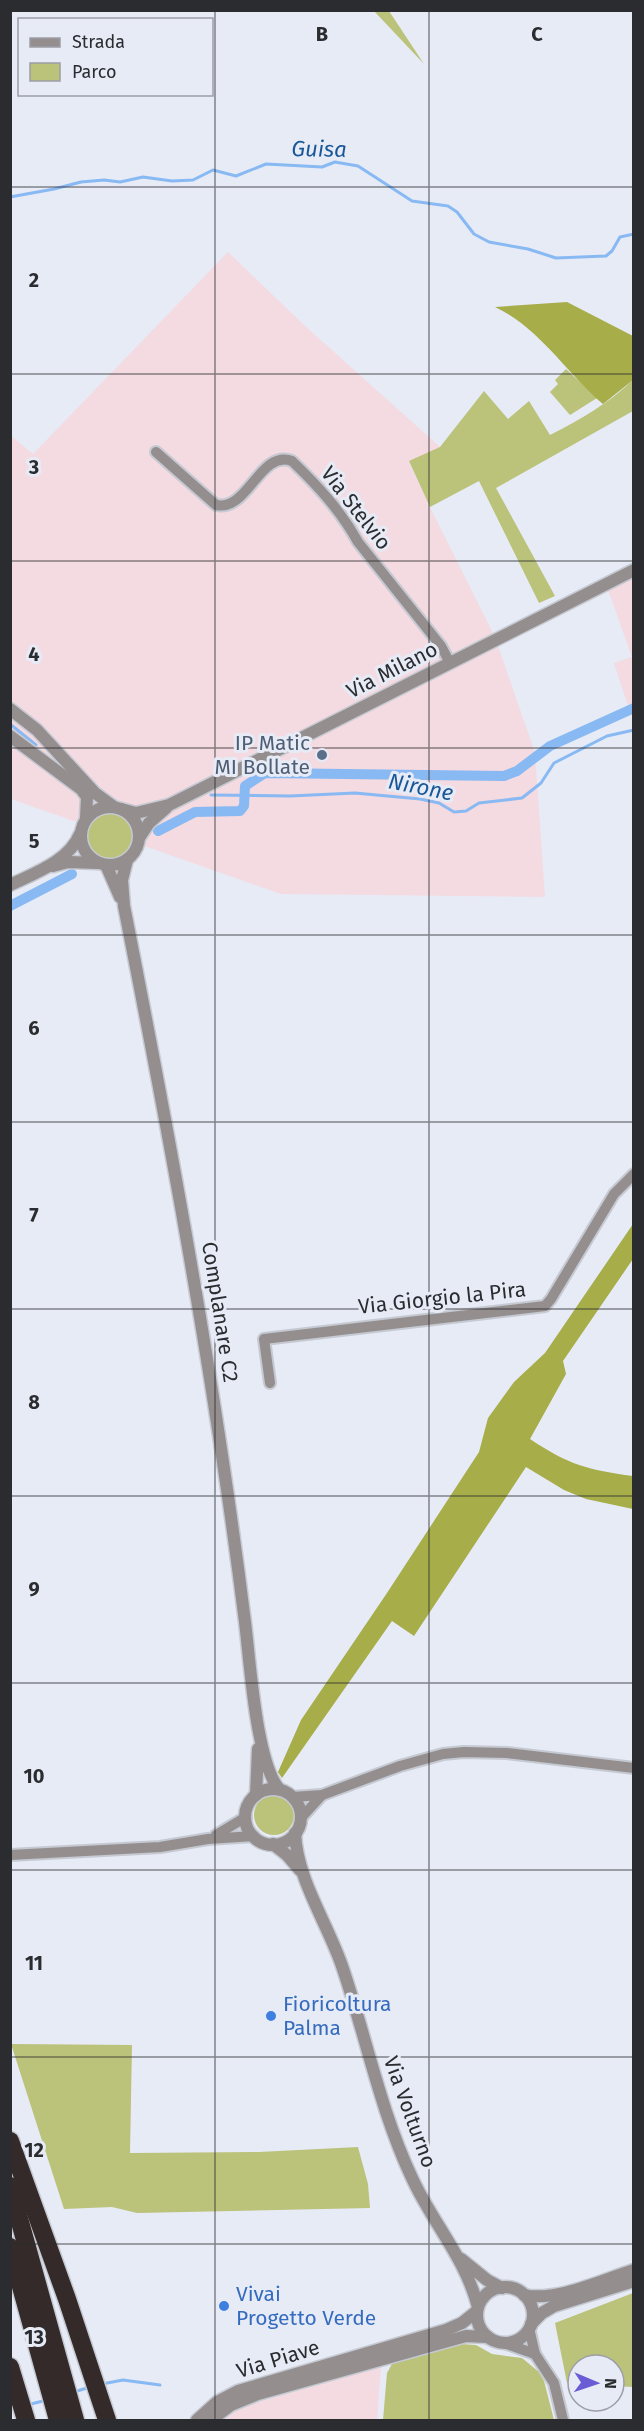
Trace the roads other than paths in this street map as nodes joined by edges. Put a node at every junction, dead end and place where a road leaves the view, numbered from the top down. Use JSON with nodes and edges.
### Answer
{"nodes":[{"id":1,"x":156,"y":452,"type":"dead end"},
{"id":2,"x":633,"y":570,"type":"edge"},
{"id":3,"x":450,"y":663,"type":"junction"},
{"id":4,"x":10,"y":709,"type":"edge"},
{"id":5,"x":10,"y":736,"type":"edge"},
{"id":6,"x":169,"y":805,"type":"junction"},
{"id":7,"x":117,"y":808,"type":"junction"},
{"id":8,"x":86,"y":818,"type":"junction"},
{"id":9,"x":80,"y":834,"type":"junction"},
{"id":10,"x":139,"y":838,"type":"junction"},
{"id":11,"x":127,"y":860,"type":"junction"},
{"id":12,"x":103,"y":864,"type":"junction"},
{"id":13,"x":48,"y":867,"type":"junction"},
{"id":14,"x":10,"y":885,"type":"edge"},
{"id":15,"x":124,"y":906,"type":"junction"},
{"id":16,"x":633,"y":1174,"type":"edge"},
{"id":17,"x":270,"y":1383,"type":"dead end"},
{"id":18,"x":259,"y":1727,"type":"junction"},
{"id":19,"x":633,"y":1768,"type":"edge"},
{"id":20,"x":279,"y":1790,"type":"junction"},
{"id":21,"x":256,"y":1795,"type":"junction"},
{"id":22,"x":322,"y":1795,"type":"junction"},
{"id":23,"x":292,"y":1797,"type":"junction"},
{"id":24,"x":246,"y":1817,"type":"junction"},
{"id":25,"x":301,"y":1818,"type":"junction"},
{"id":26,"x":295,"y":1833,"type":"junction"},
{"id":27,"x":254,"y":1836,"type":"junction"},
{"id":28,"x":208,"y":1839,"type":"junction"},
{"id":29,"x":273,"y":1844,"type":"junction"},
{"id":30,"x":10,"y":1855,"type":"edge"},
{"id":31,"x":303,"y":1874,"type":"junction"},
{"id":32,"x":10,"y":2141,"type":"edge"},
{"id":33,"x":10,"y":2186,"type":"edge"},
{"id":34,"x":10,"y":2247,"type":"edge"},
{"id":35,"x":458,"y":2256,"type":"junction"},
{"id":36,"x":633,"y":2270,"type":"edge"},
{"id":37,"x":633,"y":2281,"type":"edge"},
{"id":38,"x":502,"y":2288,"type":"junction"},
{"id":39,"x":524,"y":2295,"type":"junction"},
{"id":40,"x":478,"y":2309,"type":"junction"},
{"id":41,"x":530,"y":2326,"type":"junction"},
{"id":42,"x":488,"y":2337,"type":"junction"},
{"id":43,"x":504,"y":2343,"type":"junction"},
{"id":44,"x":535,"y":2354,"type":"junction"},
{"id":45,"x":10,"y":2367,"type":"edge"},
{"id":46,"x":58,"y":2390,"type":"junction"},
{"id":47,"x":65,"y":2415,"type":"edge"},
{"id":48,"x":26,"y":2421,"type":"edge"},
{"id":49,"x":107,"y":2421,"type":"edge"},
{"id":50,"x":197,"y":2421,"type":"edge"},
{"id":51,"x":211,"y":2421,"type":"edge"},
{"id":52,"x":563,"y":2421,"type":"edge"}],
"edges":[{"from":1,"to":3,"type":"street","name":"Via Stelvio"},
{"from":2,"to":3,"type":"street","name":"Via Milano"},
{"from":3,"to":6,"type":"street","name":"Via Milano"},
{"from":4,"to":7,"type":"street"},
{"from":5,"to":8,"type":"street"},
{"from":6,"to":7,"type":"street","name":"Via Milano"},
{"from":6,"to":10,"type":"street","name":"Via Milano"},
{"from":7,"to":8,"type":"street"},
{"from":7,"to":10,"type":"street"},
{"from":8,"to":9,"type":"street"},
{"from":9,"to":12,"type":"street"},
{"from":9,"to":13,"type":"street"},
{"from":10,"to":11,"type":"street"},
{"from":11,"to":12,"type":"street"},
{"from":11,"to":15,"type":"street","name":"Complanare C2"},
{"from":12,"to":13,"type":"street"},
{"from":12,"to":15,"type":"street","name":"Complanare C2"},
{"from":13,"to":14,"type":"street"},
{"from":15,"to":18,"type":"street","name":"Complanare C2"},
{"from":16,"to":17,"type":"street","name":"Via Giorgio la Pira"},
{"from":18,"to":20,"type":"street","name":"Complanare C2"},
{"from":18,"to":21,"type":"street","name":"Complanare C2"},
{"from":19,"to":22,"type":"street"},
{"from":20,"to":21,"type":"street"},
{"from":20,"to":23,"type":"street"},
{"from":21,"to":24,"type":"street"},
{"from":22,"to":23,"type":"street"},
{"from":22,"to":25,"type":"street"},
{"from":23,"to":25,"type":"street"},
{"from":24,"to":27,"type":"street"},
{"from":24,"to":28,"type":"street"},
{"from":25,"to":26,"type":"street"},
{"from":26,"to":29,"type":"street"},
{"from":26,"to":31,"type":"street","name":"Via Volturno"},
{"from":27,"to":28,"type":"street"},
{"from":27,"to":29,"type":"street"},
{"from":28,"to":30,"type":"street"},
{"from":29,"to":31,"type":"street","name":"Via Volturno"},
{"from":31,"to":35,"type":"street","name":"Via Volturno"},
{"from":32,"to":49,"type":"highway"},
{"from":33,"to":46,"type":"highway"},
{"from":34,"to":46,"type":"highway"},
{"from":35,"to":38,"type":"street","name":"Via Volturno"},
{"from":35,"to":40,"type":"street","name":"Via Volturno"},
{"from":36,"to":39,"type":"street"},
{"from":37,"to":41,"type":"street"},
{"from":38,"to":39,"type":"street"},
{"from":38,"to":40,"type":"street"},
{"from":39,"to":41,"type":"street"},
{"from":40,"to":42,"type":"street"},
{"from":40,"to":50,"type":"street","name":"Via Piave"},
{"from":41,"to":43,"type":"street"},
{"from":41,"to":44,"type":"street"},
{"from":42,"to":43,"type":"street"},
{"from":42,"to":51,"type":"street","name":"Via Piave"},
{"from":43,"to":44,"type":"street"},
{"from":44,"to":52,"type":"street"},
{"from":45,"to":48,"type":"highway"},
{"from":46,"to":47,"type":"highway"}]}
